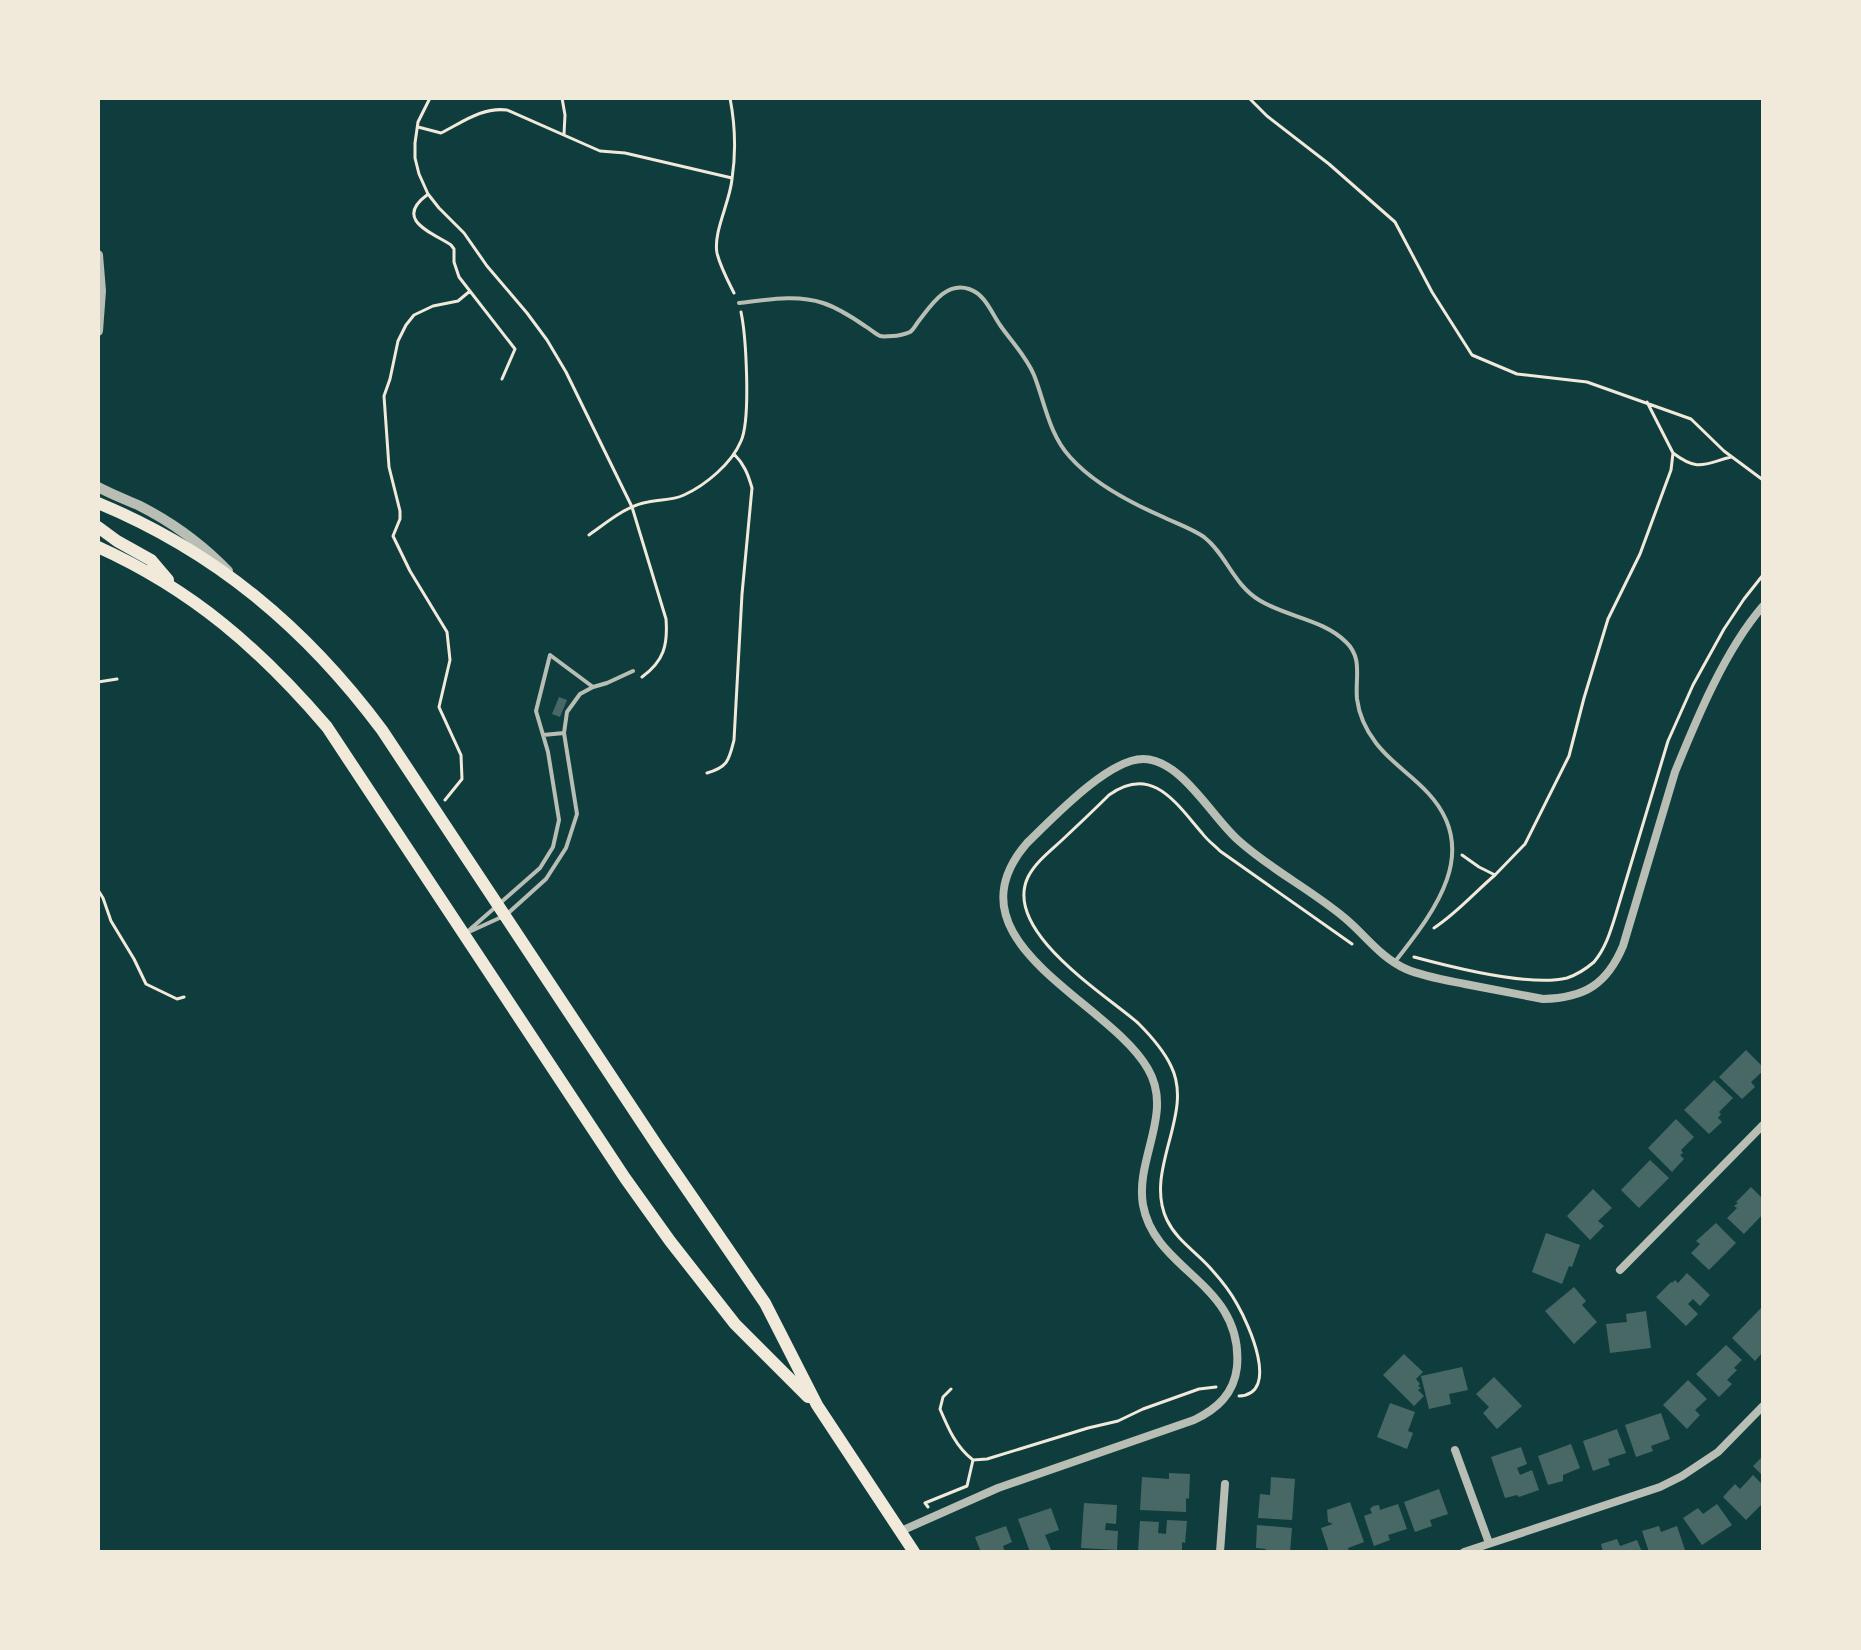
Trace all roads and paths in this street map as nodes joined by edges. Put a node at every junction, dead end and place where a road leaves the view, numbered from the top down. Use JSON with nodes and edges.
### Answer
{"nodes":[{"id":1,"x":428,"y":98,"type":"edge"},
{"id":2,"x":562,"y":98,"type":"edge"},
{"id":3,"x":730,"y":98,"type":"edge"},
{"id":4,"x":1249,"y":98,"type":"edge"},
{"id":5,"x":418,"y":127,"type":"junction"},
{"id":6,"x":564,"y":135,"type":"junction"},
{"id":7,"x":733,"y":178,"type":"junction"},
{"id":8,"x":428,"y":194,"type":"junction"},
{"id":9,"x":98,"y":255,"type":"edge"},
{"id":10,"x":470,"y":291,"type":"junction"},
{"id":11,"x":739,"y":303,"type":"junction"},
{"id":12,"x":98,"y":331,"type":"edge"},
{"id":13,"x":502,"y":379,"type":"dead end"},
{"id":14,"x":1647,"y":402,"type":"junction"},
{"id":15,"x":1673,"y":453,"type":"junction"},
{"id":16,"x":734,"y":454,"type":"junction"},
{"id":17,"x":1731,"y":457,"type":"junction"},
{"id":18,"x":1763,"y":480,"type":"edge"},
{"id":19,"x":98,"y":487,"type":"edge"},
{"id":20,"x":98,"y":503,"type":"edge"},
{"id":21,"x":632,"y":507,"type":"junction"},
{"id":22,"x":98,"y":527,"type":"edge"},
{"id":23,"x":589,"y":535,"type":"dead end"},
{"id":24,"x":98,"y":547,"type":"edge"},
{"id":25,"x":1763,"y":575,"type":"edge"},
{"id":26,"x":238,"y":581,"type":"junction"},
{"id":27,"x":178,"y":591,"type":"junction"},
{"id":28,"x":1763,"y":606,"type":"edge"},
{"id":29,"x":633,"y":671,"type":"dead end"},
{"id":30,"x":117,"y":679,"type":"dead end"},
{"id":31,"x":635,"y":681,"type":"dead end"},
{"id":32,"x":98,"y":682,"type":"edge"},
{"id":33,"x":593,"y":687,"type":"junction"},
{"id":34,"x":564,"y":733,"type":"junction"},
{"id":35,"x":543,"y":735,"type":"junction"},
{"id":36,"x":707,"y":773,"type":"dead end"},
{"id":37,"x":437,"y":812,"type":"junction"},
{"id":38,"x":1453,"y":849,"type":"junction"},
{"id":39,"x":1495,"y":875,"type":"junction"},
{"id":40,"x":98,"y":890,"type":"edge"},
{"id":41,"x":502,"y":910,"type":"junction"},
{"id":42,"x":465,"y":933,"type":"junction"},
{"id":43,"x":1411,"y":940,"type":"junction"},
{"id":44,"x":1355,"y":946,"type":"dead end"},
{"id":45,"x":1402,"y":954,"type":"junction"},
{"id":46,"x":1394,"y":963,"type":"junction"},
{"id":47,"x":184,"y":997,"type":"dead end"},
{"id":48,"x":1763,"y":1125,"type":"edge"},
{"id":49,"x":1620,"y":1270,"type":"dead end"},
{"id":50,"x":1221,"y":1388,"type":"dead end"},
{"id":51,"x":951,"y":1389,"type":"dead end"},
{"id":52,"x":1239,"y":1396,"type":"dead end"},
{"id":53,"x":817,"y":1405,"type":"junction"},
{"id":54,"x":1763,"y":1406,"type":"edge"},
{"id":55,"x":1455,"y":1450,"type":"dead end"},
{"id":56,"x":973,"y":1460,"type":"junction"},
{"id":57,"x":1225,"y":1484,"type":"dead end"},
{"id":58,"x":933,"y":1516,"type":"junction"},
{"id":59,"x":901,"y":1531,"type":"junction"},
{"id":60,"x":1489,"y":1543,"type":"junction"},
{"id":61,"x":914,"y":1552,"type":"edge"},
{"id":62,"x":1220,"y":1552,"type":"edge"},
{"id":63,"x":1464,"y":1552,"type":"edge"}],
"edges":[{"from":1,"to":5,"type":"path"},
{"from":2,"to":6,"type":"path"},
{"from":3,"to":7,"type":"path"},
{"from":4,"to":14,"type":"path"},
{"from":5,"to":6,"type":"path"},
{"from":5,"to":8,"type":"path"},
{"from":6,"to":7,"type":"path"},
{"from":7,"to":11,"type":"path"},
{"from":8,"to":10,"type":"path"},
{"from":8,"to":21,"type":"path"},
{"from":9,"to":12,"type":"street"},
{"from":10,"to":13,"type":"path"},
{"from":10,"to":37,"type":"path"},
{"from":11,"to":16,"type":"path"},
{"from":11,"to":38,"type":"lane"},
{"from":14,"to":15,"type":"path"},
{"from":14,"to":17,"type":"path"},
{"from":15,"to":17,"type":"path"},
{"from":15,"to":39,"type":"path"},
{"from":16,"to":21,"type":"path"},
{"from":16,"to":36,"type":"path"},
{"from":17,"to":18,"type":"path"},
{"from":19,"to":26,"type":"street"},
{"from":20,"to":26,"type":"main road"},
{"from":21,"to":23,"type":"path"},
{"from":21,"to":31,"type":"path"},
{"from":22,"to":27,"type":"main road"},
{"from":24,"to":27,"type":"main road"},
{"from":25,"to":45,"type":"path"},
{"from":26,"to":37,"type":"main road"},
{"from":27,"to":42,"type":"main road"},
{"from":28,"to":46,"type":"street"},
{"from":29,"to":33,"type":"lane"},
{"from":30,"to":32,"type":"path"},
{"from":33,"to":34,"type":"lane"},
{"from":33,"to":35,"type":"lane"},
{"from":34,"to":35,"type":"lane"},
{"from":34,"to":41,"type":"lane"},
{"from":35,"to":41,"type":"lane"},
{"from":37,"to":41,"type":"main road"},
{"from":38,"to":39,"type":"path"},
{"from":38,"to":43,"type":"lane"},
{"from":39,"to":43,"type":"path"},
{"from":40,"to":47,"type":"path"},
{"from":41,"to":42,"type":"lane"},
{"from":41,"to":42,"type":"lane"},
{"from":41,"to":53,"type":"main road"},
{"from":42,"to":53,"type":"main road"},
{"from":43,"to":45,"type":"lane"},
{"from":44,"to":52,"type":"path"},
{"from":45,"to":46,"type":"lane"},
{"from":46,"to":58,"type":"street"},
{"from":48,"to":49,"type":"street"},
{"from":50,"to":56,"type":"path"},
{"from":51,"to":56,"type":"path"},
{"from":53,"to":59,"type":"main road"},
{"from":54,"to":60,"type":"street"},
{"from":55,"to":60,"type":"street"},
{"from":56,"to":58,"type":"path"},
{"from":57,"to":62,"type":"street"},
{"from":58,"to":59,"type":"street"},
{"from":59,"to":61,"type":"main road"},
{"from":60,"to":63,"type":"street"}]}
